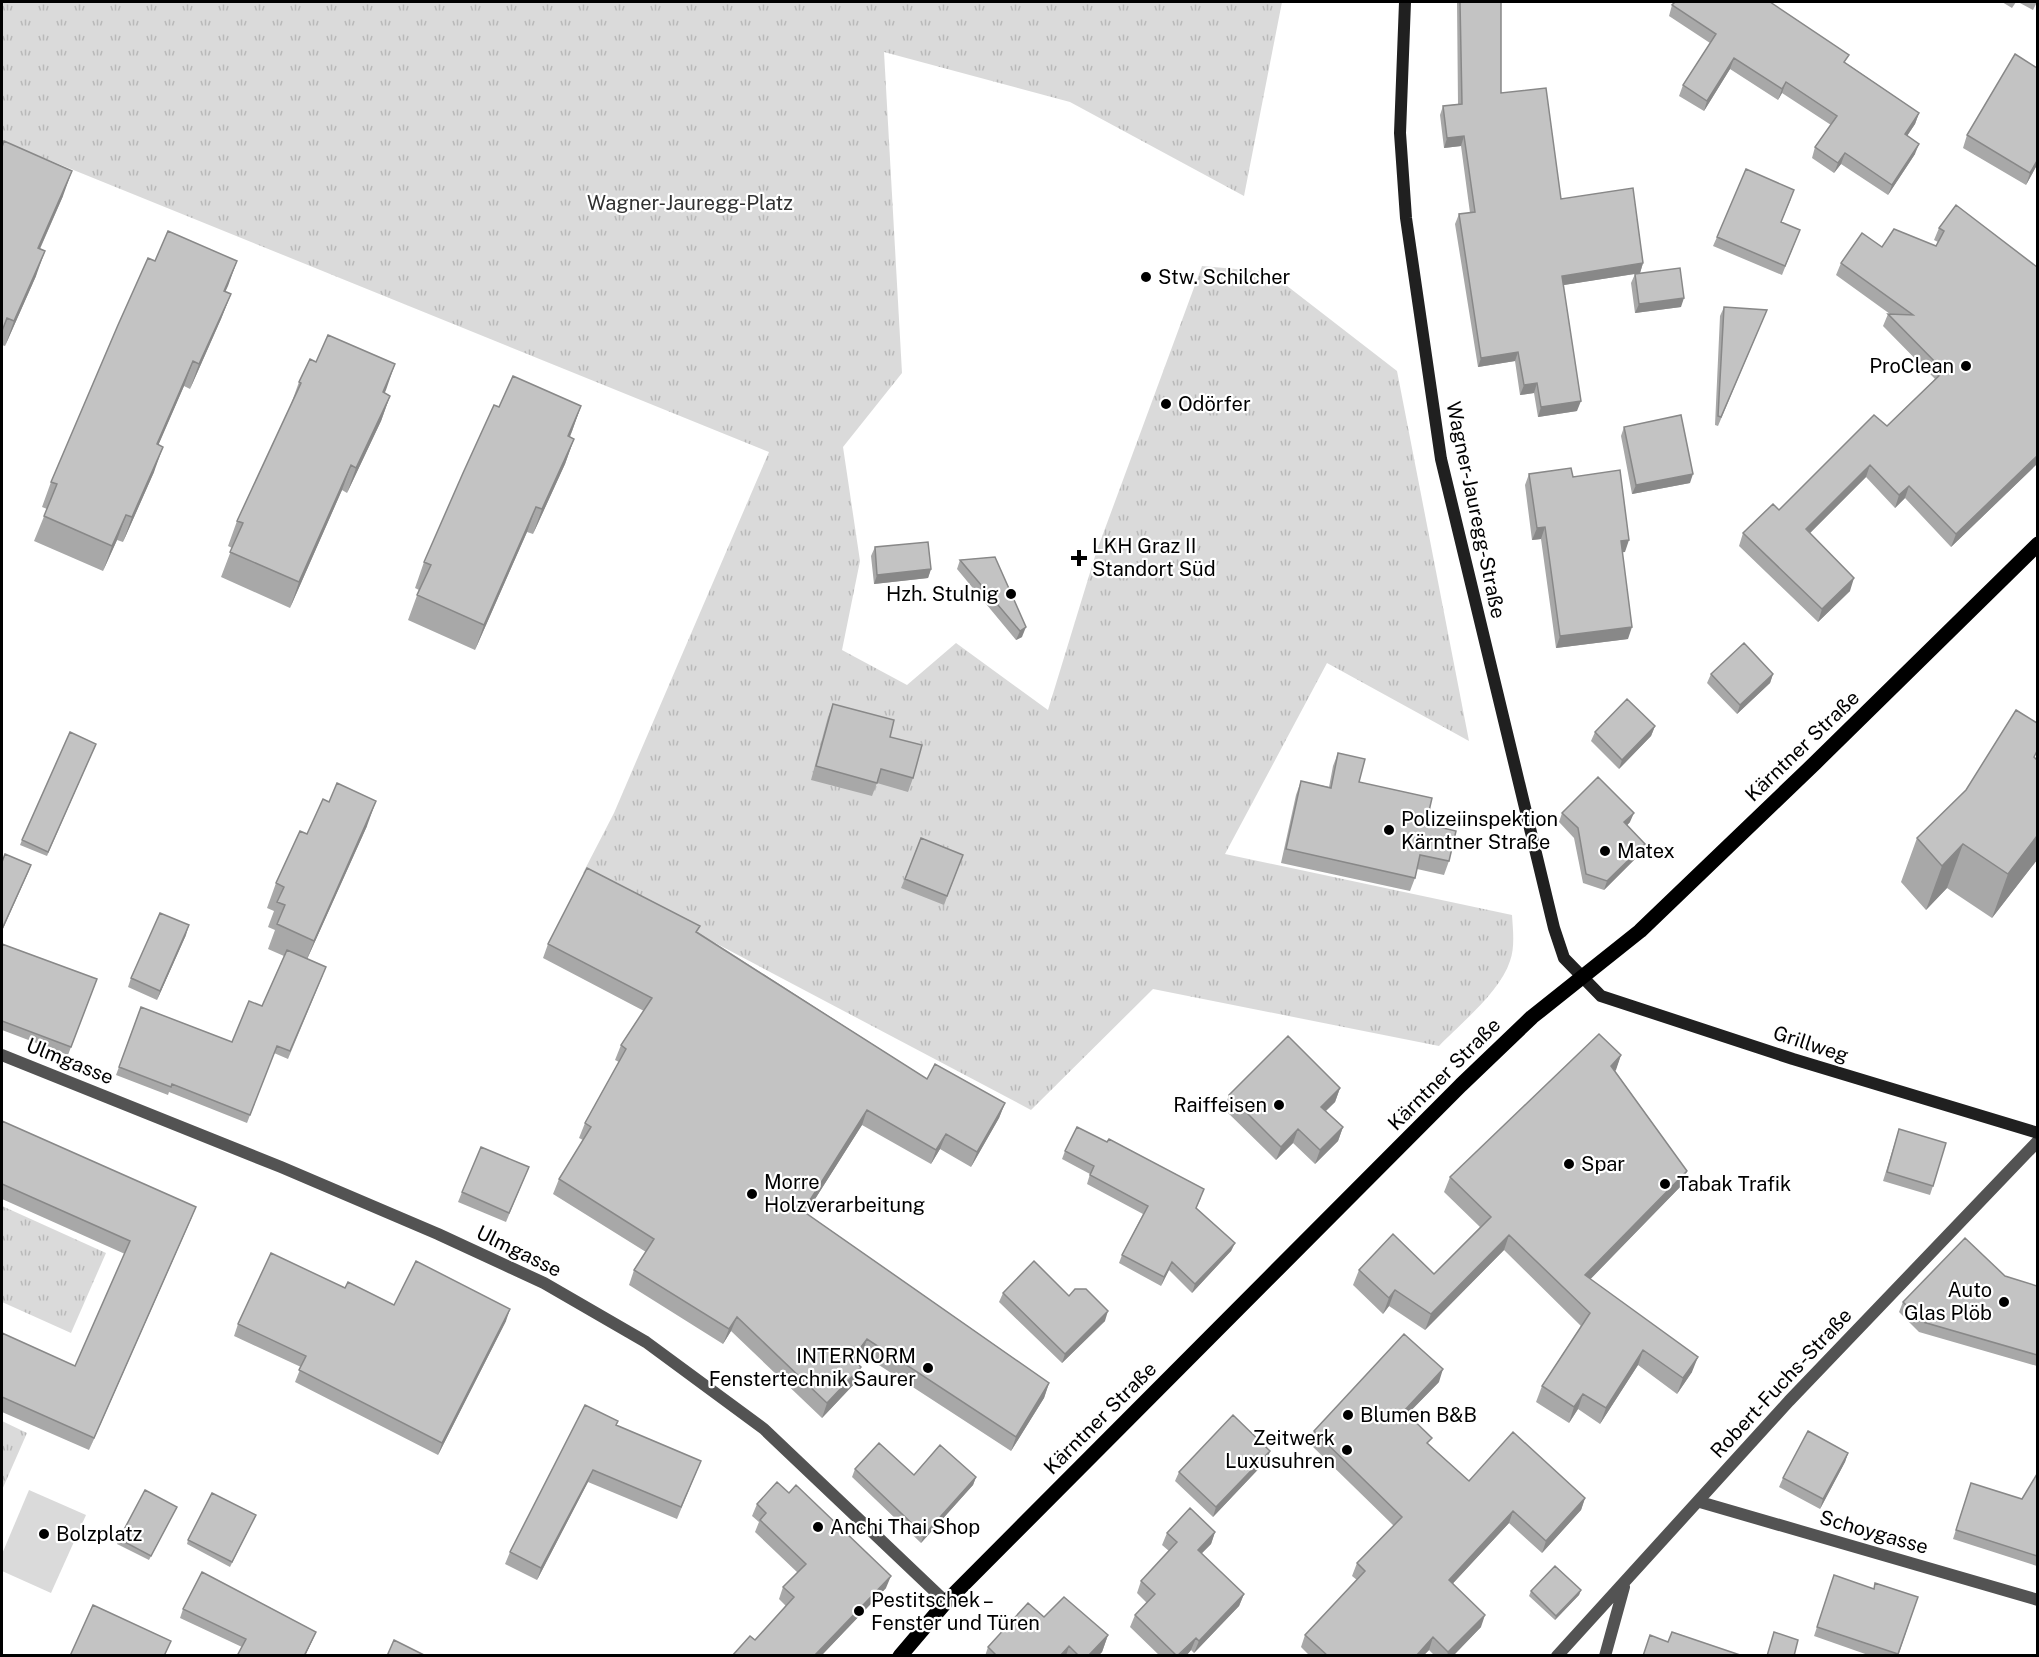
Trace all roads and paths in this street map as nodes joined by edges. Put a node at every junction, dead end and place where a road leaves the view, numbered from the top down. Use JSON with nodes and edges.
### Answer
{"nodes":[{"id":1,"x":1405,"y":2,"type":"edge"},
{"id":2,"x":2037,"y":544,"type":"edge"},
{"id":3,"x":1582,"y":975,"type":"junction"},
{"id":4,"x":2,"y":1055,"type":"edge"},
{"id":5,"x":2037,"y":1133,"type":"edge"},
{"id":6,"x":2037,"y":1141,"type":"edge"},
{"id":7,"x":1700,"y":1502,"type":"junction"},
{"id":8,"x":1625,"y":1584,"type":"junction"},
{"id":9,"x":2037,"y":1600,"type":"edge"},
{"id":10,"x":946,"y":1602,"type":"junction"},
{"id":11,"x":900,"y":1656,"type":"edge"},
{"id":12,"x":1557,"y":1656,"type":"edge"},
{"id":13,"x":1605,"y":1656,"type":"edge"}],
"edges":[{"from":1,"to":3,"type":"main road","name":"Wagner-Jauregg-Straße"},
{"from":2,"to":3,"type":"main road","name":"Kärntner Straße"},
{"from":3,"to":5,"type":"main road","name":"Grillweg"},
{"from":3,"to":10,"type":"main road","name":"Kärntner Straße"},
{"from":4,"to":10,"type":"street","name":"Ulmgasse"},
{"from":6,"to":7,"type":"street","name":"Robert-Fuchs-Straße"},
{"from":7,"to":8,"type":"street","name":"Robert-Fuchs-Straße"},
{"from":7,"to":9,"type":"street","name":"Schoygasse"},
{"from":8,"to":12,"type":"street","name":"Robert-Fuchs-Straße"},
{"from":8,"to":13,"type":"street"},
{"from":10,"to":11,"type":"main road","name":"Kärntner Straße"}]}
